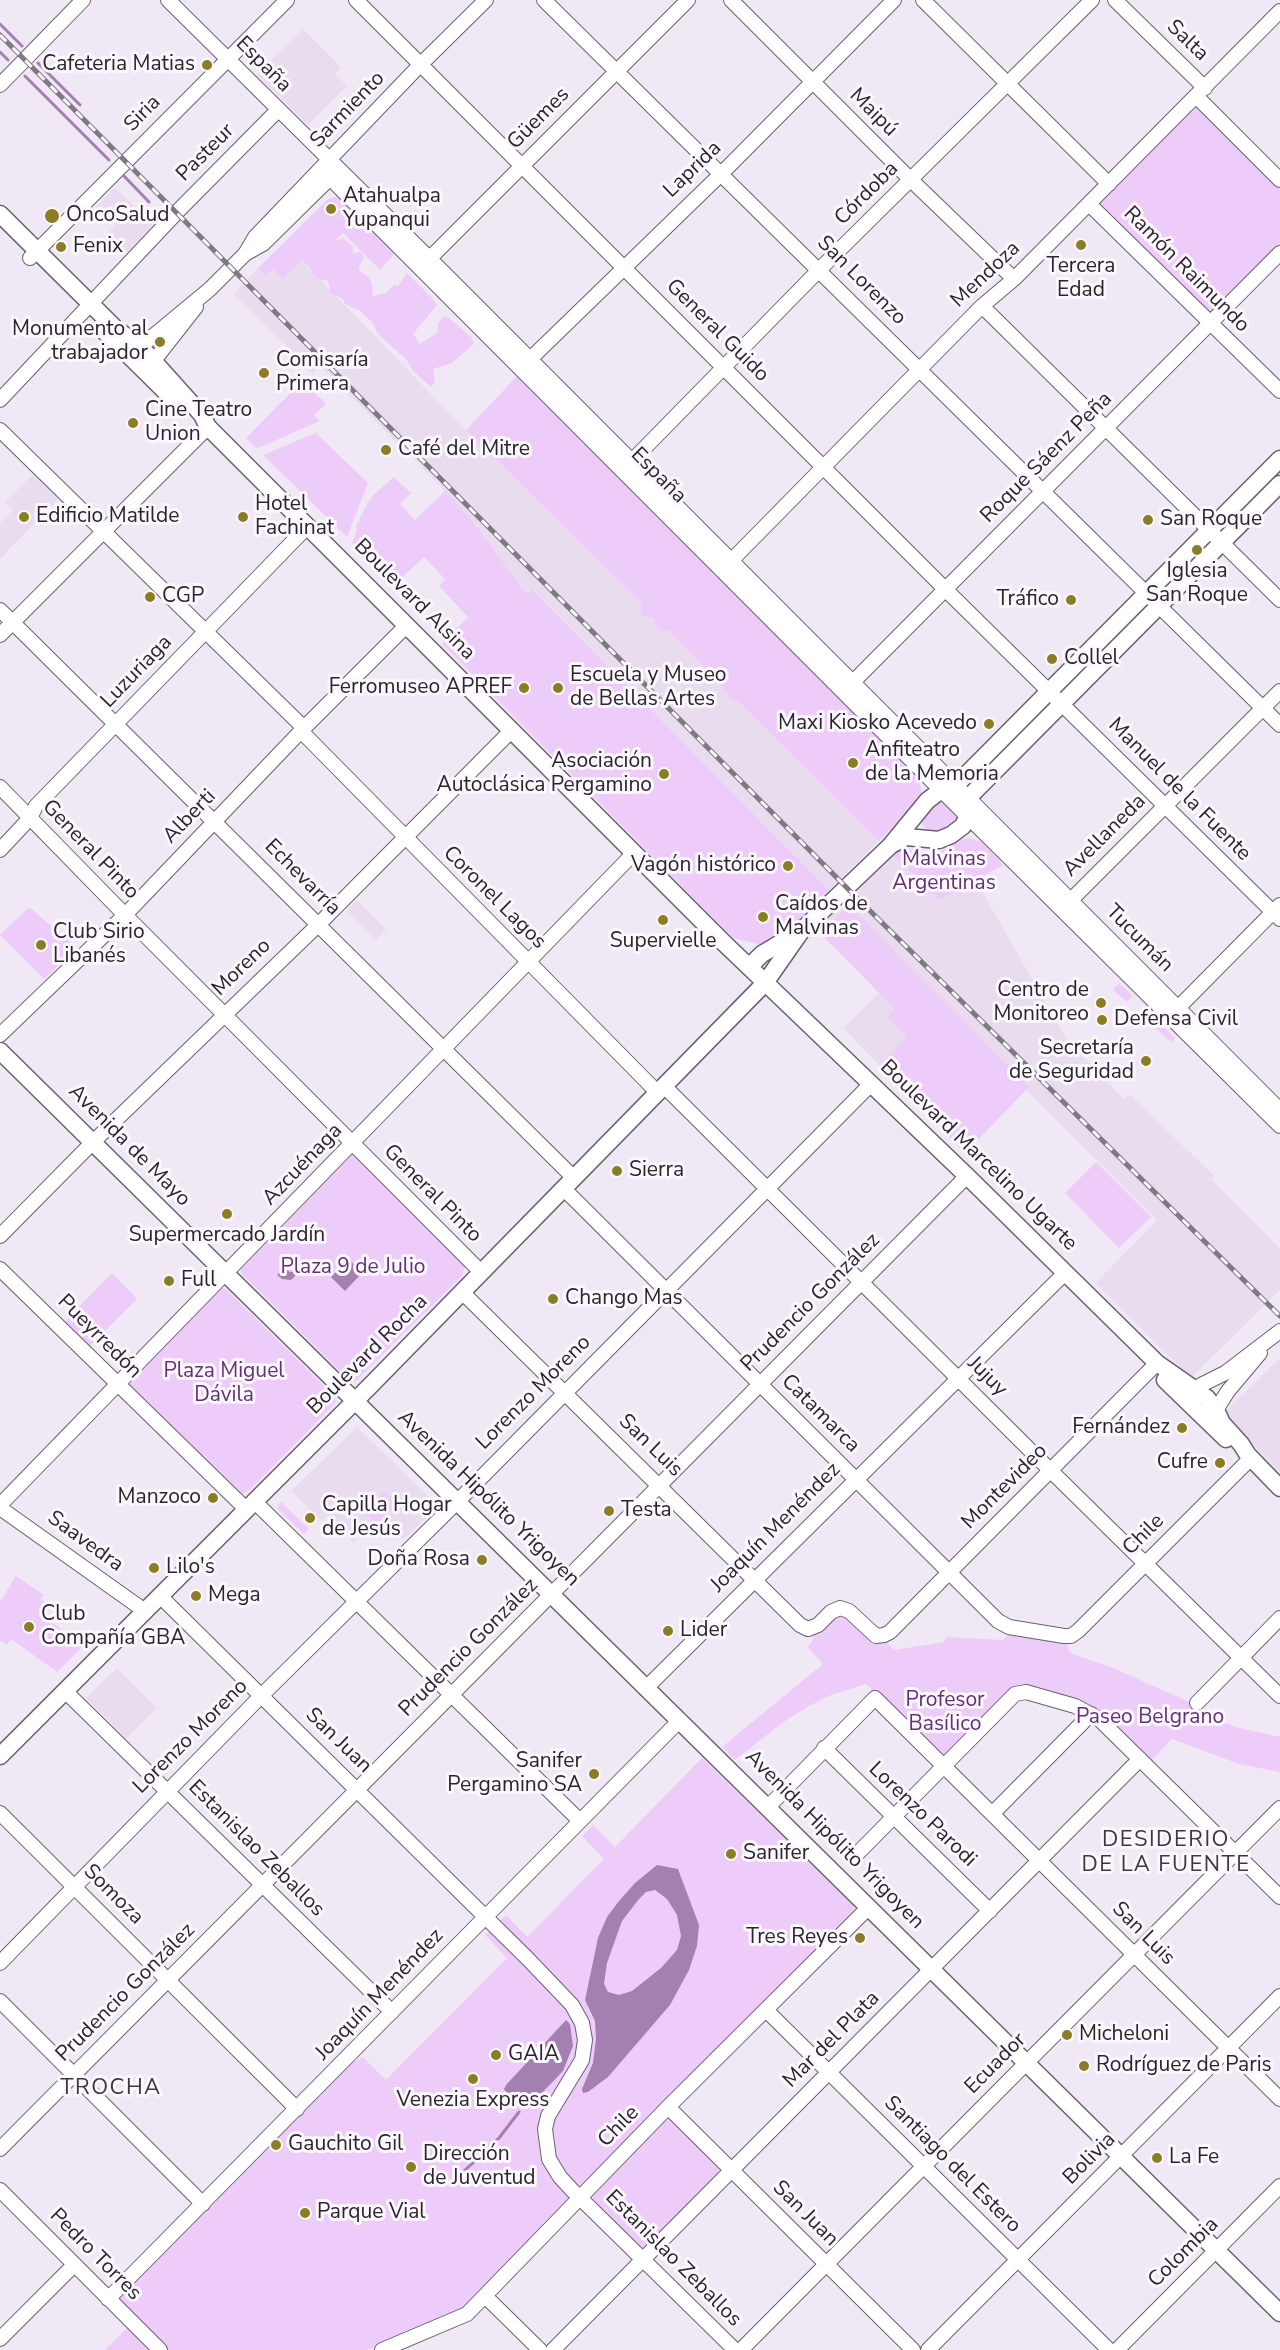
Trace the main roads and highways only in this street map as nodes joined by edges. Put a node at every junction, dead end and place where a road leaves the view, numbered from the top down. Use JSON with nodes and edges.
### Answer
{"nodes":[{"id":1,"x":0,"y":214,"type":"edge"},
{"id":2,"x":0,"y":228,"type":"edge"},
{"id":3,"x":34,"y":254,"type":"junction"},
{"id":4,"x":1280,"y":459,"type":"edge"},
{"id":5,"x":1280,"y":484,"type":"edge"},
{"id":6,"x":890,"y":846,"type":"junction"},
{"id":7,"x":802,"y":930,"type":"junction"},
{"id":8,"x":748,"y":967,"type":"junction"},
{"id":9,"x":765,"y":983,"type":"junction"},
{"id":10,"x":0,"y":1051,"type":"edge"},
{"id":11,"x":355,"y":1401,"type":"junction"},
{"id":12,"x":1280,"y":1488,"type":"edge"},
{"id":13,"x":0,"y":1756,"type":"edge"},
{"id":14,"x":1280,"y":2313,"type":"edge"}],
"edges":[{"from":1,"to":3,"type":"main road","name":"Boulevard Alsina"},
{"from":2,"to":3,"type":"main road","name":"Boulevard Alsina"},
{"from":3,"to":8,"type":"main road","name":"Boulevard Alsina"},
{"from":4,"to":6,"type":"main road"},
{"from":5,"to":6,"type":"main road"},
{"from":6,"to":7,"type":"main road"},
{"from":7,"to":8,"type":"main road"},
{"from":7,"to":9,"type":"main road","name":"Boulevard Rocha"},
{"from":8,"to":9,"type":"main road","name":"Boulevard Alsina"},
{"from":9,"to":11,"type":"main road","name":"Boulevard Rocha"},
{"from":9,"to":12,"type":"main road","name":"Boulevard Marcelino Ugarte"},
{"from":10,"to":11,"type":"main road","name":"Avenida de Mayo"},
{"from":11,"to":13,"type":"main road","name":"Boulevard Rocha"},
{"from":11,"to":14,"type":"main road","name":"Avenida Hipólito Yrigoyen"}]}
